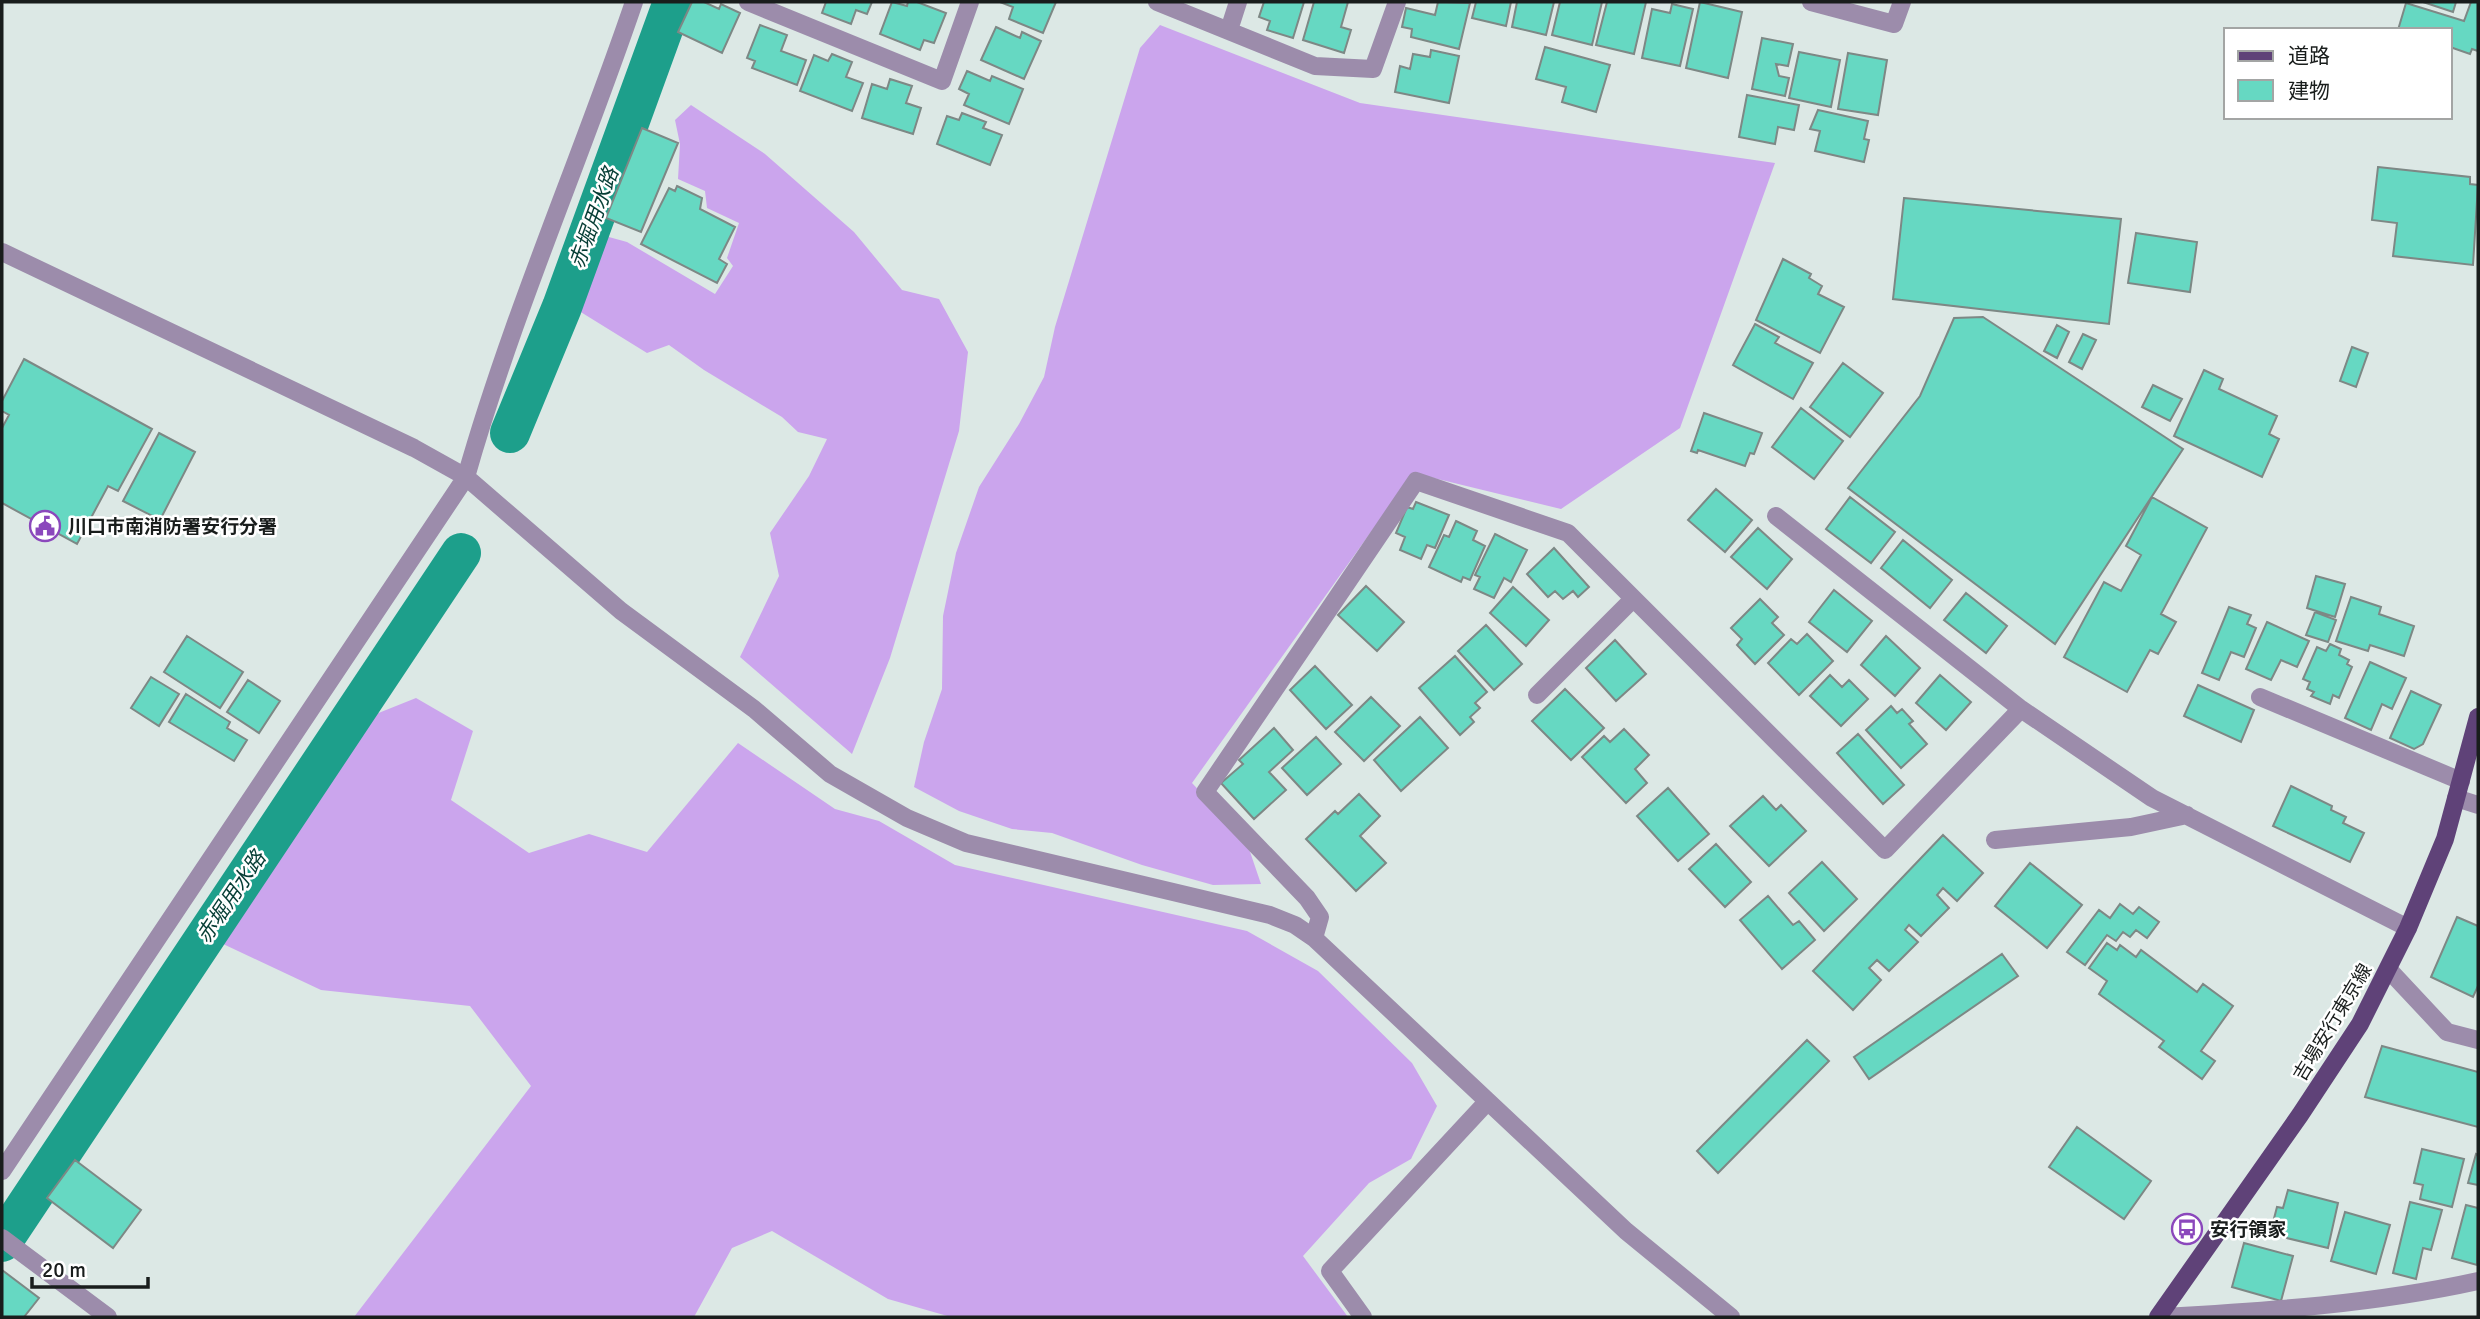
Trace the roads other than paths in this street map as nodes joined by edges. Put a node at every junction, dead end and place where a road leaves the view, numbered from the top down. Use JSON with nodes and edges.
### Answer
{"nodes":[{"id":1,"x":634,"y":2,"type":"edge"},
{"id":2,"x":748,"y":2,"type":"edge"},
{"id":3,"x":970,"y":2,"type":"edge"},
{"id":4,"x":1157,"y":2,"type":"edge"},
{"id":5,"x":1238,"y":2,"type":"edge"},
{"id":6,"x":1397,"y":2,"type":"edge"},
{"id":7,"x":1811,"y":2,"type":"edge"},
{"id":8,"x":1902,"y":2,"type":"edge"},
{"id":9,"x":1229,"y":30,"type":"junction"},
{"id":10,"x":2,"y":252,"type":"edge"},
{"id":11,"x":467,"y":477,"type":"junction"},
{"id":12,"x":1776,"y":516,"type":"dead end"},
{"id":13,"x":1633,"y":599,"type":"junction"},
{"id":14,"x":1537,"y":695,"type":"dead end"},
{"id":15,"x":2260,"y":697,"type":"dead end"},
{"id":16,"x":2021,"y":709,"type":"junction"},
{"id":17,"x":2478,"y":716,"type":"edge"},
{"id":18,"x":2458,"y":789,"type":"junction"},
{"id":19,"x":2478,"y":805,"type":"edge"},
{"id":20,"x":2187,"y":815,"type":"junction"},
{"id":21,"x":1995,"y":840,"type":"dead end"},
{"id":22,"x":2408,"y":928,"type":"junction"},
{"id":23,"x":1314,"y":938,"type":"junction"},
{"id":24,"x":2388,"y":969,"type":"junction"},
{"id":25,"x":2478,"y":1040,"type":"edge"},
{"id":26,"x":1487,"y":1102,"type":"junction"},
{"id":27,"x":2,"y":1171,"type":"edge"},
{"id":28,"x":2,"y":1238,"type":"edge"},
{"id":29,"x":2478,"y":1281,"type":"edge"},
{"id":30,"x":107,"y":1317,"type":"edge"},
{"id":31,"x":1363,"y":1317,"type":"edge"},
{"id":32,"x":1731,"y":1317,"type":"edge"},
{"id":33,"x":2160,"y":1317,"type":"edge"}],
"edges":[{"from":1,"to":11,"type":"street"},
{"from":2,"to":3,"type":"street"},
{"from":4,"to":9,"type":"street"},
{"from":5,"to":9,"type":"street"},
{"from":6,"to":9,"type":"street"},
{"from":7,"to":8,"type":"street"},
{"from":10,"to":11,"type":"street"},
{"from":11,"to":23,"type":"street"},
{"from":11,"to":27,"type":"street"},
{"from":12,"to":16,"type":"street"},
{"from":13,"to":14,"type":"street"},
{"from":13,"to":16,"type":"street"},
{"from":13,"to":23,"type":"street"},
{"from":15,"to":18,"type":"street"},
{"from":16,"to":20,"type":"street"},
{"from":17,"to":18,"type":"main road","name":"吉場安行東京線"},
{"from":18,"to":19,"type":"street"},
{"from":18,"to":22,"type":"main road","name":"吉場安行東京線"},
{"from":20,"to":21,"type":"street"},
{"from":20,"to":22,"type":"street"},
{"from":22,"to":24,"type":"main road","name":"吉場安行東京線"},
{"from":23,"to":26,"type":"street"},
{"from":24,"to":25,"type":"street"},
{"from":24,"to":33,"type":"main road","name":"吉場安行東京線"},
{"from":26,"to":31,"type":"street"},
{"from":26,"to":32,"type":"street"},
{"from":28,"to":30,"type":"street"},
{"from":29,"to":33,"type":"street"}]}
